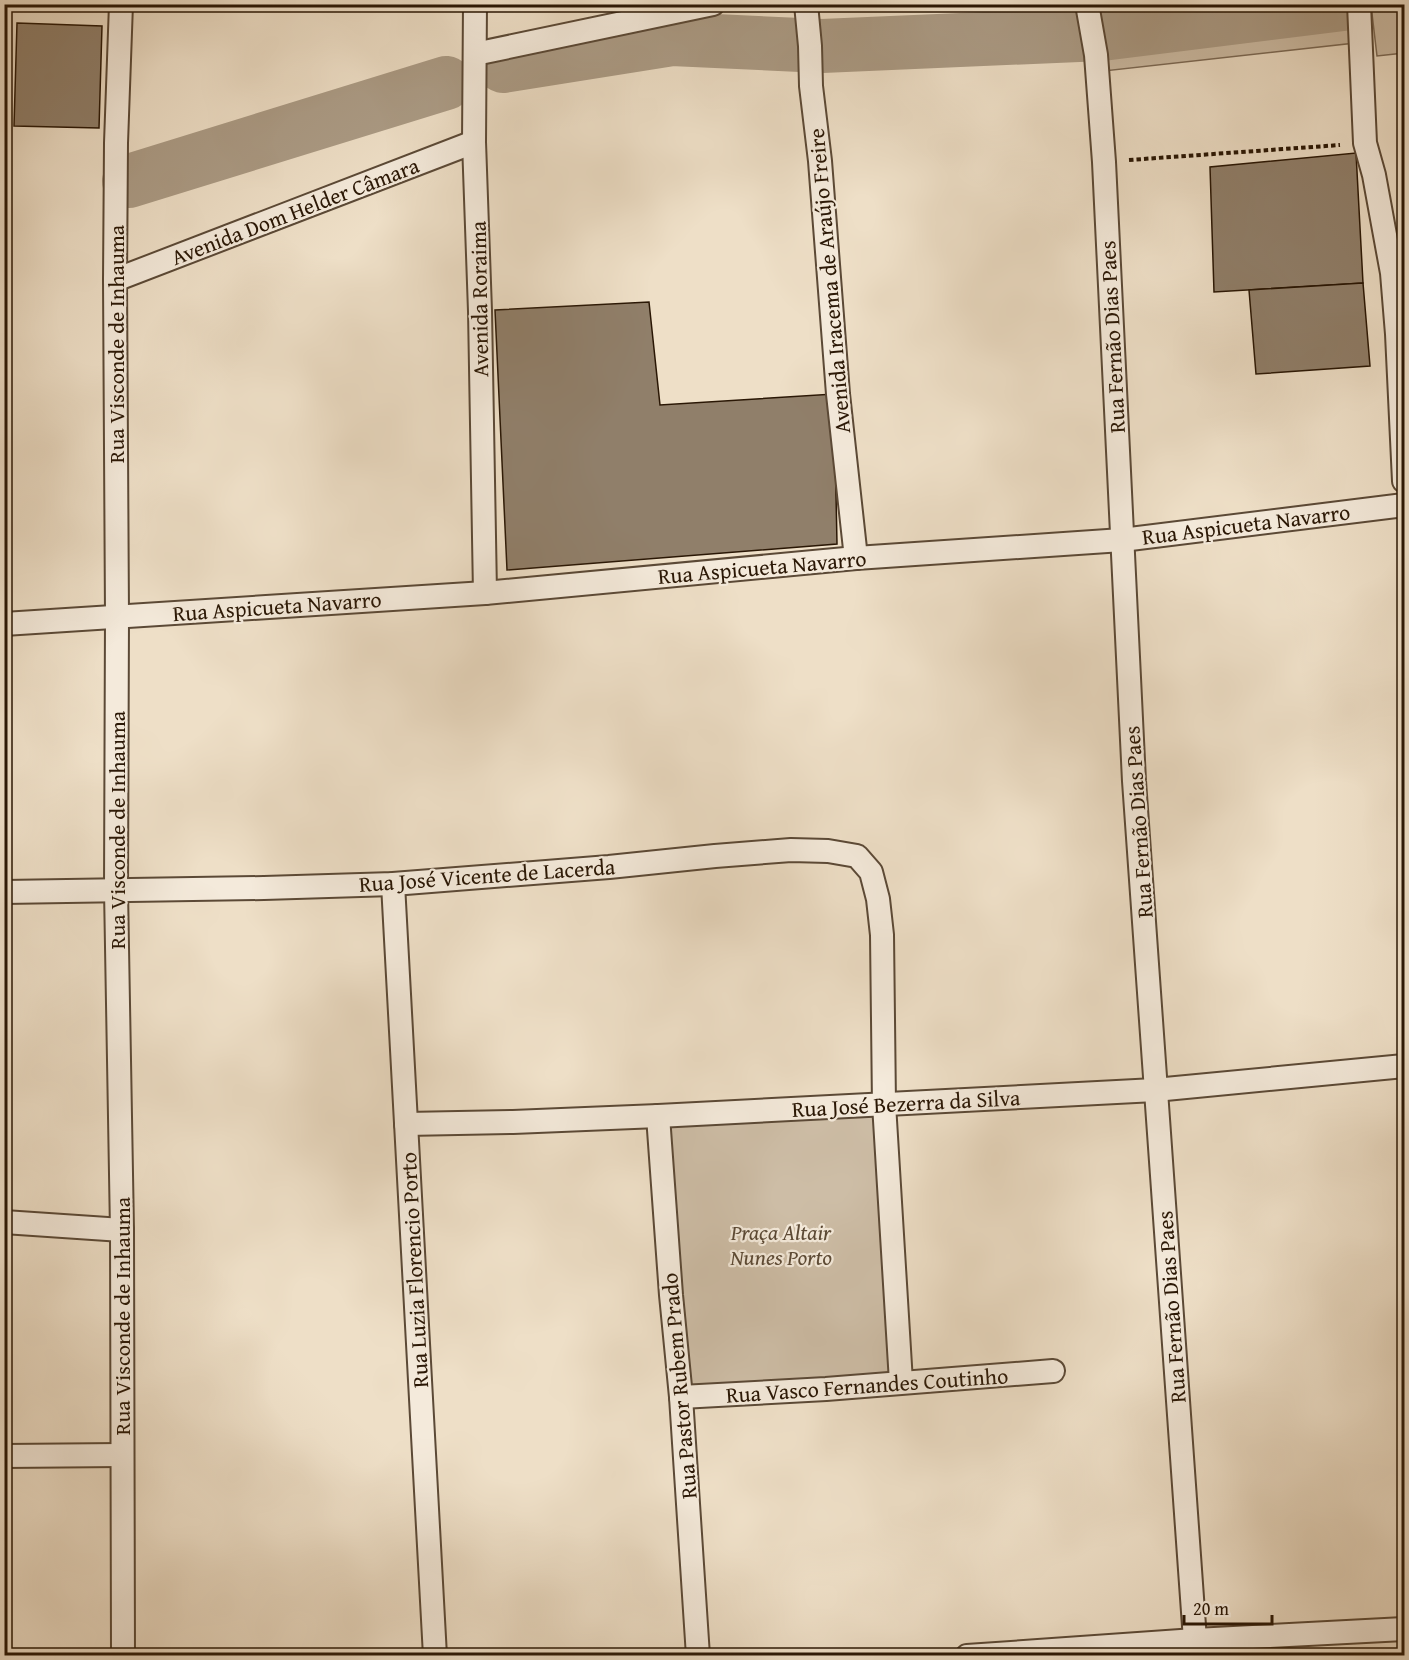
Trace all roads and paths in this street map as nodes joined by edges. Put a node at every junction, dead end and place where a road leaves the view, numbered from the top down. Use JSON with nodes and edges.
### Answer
{"nodes":[{"id":1,"x":121,"y":4,"type":"edge"},
{"id":2,"x":475,"y":4,"type":"edge"},
{"id":3,"x":713,"y":4,"type":"edge"},
{"id":4,"x":806,"y":4,"type":"edge"},
{"id":5,"x":1359,"y":4,"type":"edge"},
{"id":6,"x":1088,"y":7,"type":"edge"},
{"id":7,"x":475,"y":54,"type":"junction"},
{"id":8,"x":474,"y":142,"type":"junction"},
{"id":9,"x":1365,"y":143,"type":"junction"},
{"id":10,"x":1104,"y":162,"type":"junction"},
{"id":11,"x":115,"y":279,"type":"junction"},
{"id":12,"x":1404,"y":481,"type":"edge"},
{"id":13,"x":1404,"y":505,"type":"edge"},
{"id":14,"x":1122,"y":540,"type":"junction"},
{"id":15,"x":856,"y":558,"type":"junction"},
{"id":16,"x":485,"y":593,"type":"junction"},
{"id":17,"x":117,"y":616,"type":"junction"},
{"id":18,"x":4,"y":624,"type":"edge"},
{"id":19,"x":393,"y":884,"type":"junction"},
{"id":20,"x":116,"y":890,"type":"junction"},
{"id":21,"x":4,"y":891,"type":"edge"},
{"id":22,"x":1404,"y":1066,"type":"edge"},
{"id":23,"x":1155,"y":1090,"type":"junction"},
{"id":24,"x":884,"y":1104,"type":"junction"},
{"id":25,"x":658,"y":1116,"type":"junction"},
{"id":26,"x":406,"y":1124,"type":"junction"},
{"id":27,"x":4,"y":1222,"type":"edge"},
{"id":28,"x":122,"y":1230,"type":"junction"},
{"id":29,"x":1053,"y":1371,"type":"dead end"},
{"id":30,"x":901,"y":1382,"type":"junction"},
{"id":31,"x":681,"y":1397,"type":"junction"},
{"id":32,"x":122,"y":1455,"type":"junction"},
{"id":33,"x":4,"y":1456,"type":"edge"},
{"id":34,"x":1404,"y":1629,"type":"edge"},
{"id":35,"x":1195,"y":1640,"type":"junction"},
{"id":36,"x":123,"y":1656,"type":"edge"},
{"id":37,"x":435,"y":1656,"type":"edge"},
{"id":38,"x":698,"y":1656,"type":"edge"},
{"id":39,"x":967,"y":1656,"type":"edge"}],
"edges":[{"from":1,"to":11,"type":"street","name":"Rua Visconde de Inhauma"},
{"from":2,"to":7,"type":"street","name":"Avenida Roraima"},
{"from":3,"to":7,"type":"street"},
{"from":4,"to":15,"type":"street","name":"Avenida Iracema de Araújo Freire"},
{"from":5,"to":9,"type":"street"},
{"from":6,"to":10,"type":"street","name":"Rua Fernão Dias Paes"},
{"from":7,"to":8,"type":"street","name":"Avenida Roraima"},
{"from":8,"to":11,"type":"street","name":"Avenida Dom Helder Câmara"},
{"from":8,"to":16,"type":"street","name":"Avenida Roraima"},
{"from":9,"to":10,"type":"path"},
{"from":9,"to":12,"type":"street"},
{"from":10,"to":14,"type":"street","name":"Rua Fernão Dias Paes"},
{"from":11,"to":17,"type":"street","name":"Rua Visconde de Inhauma"},
{"from":13,"to":14,"type":"street","name":"Rua Aspicueta Navarro"},
{"from":14,"to":15,"type":"street","name":"Rua Aspicueta Navarro"},
{"from":14,"to":23,"type":"street","name":"Rua Fernão Dias Paes"},
{"from":15,"to":16,"type":"street","name":"Rua Aspicueta Navarro"},
{"from":16,"to":17,"type":"street","name":"Rua Aspicueta Navarro"},
{"from":17,"to":18,"type":"street","name":"Rua Aspicueta Navarro"},
{"from":17,"to":20,"type":"street","name":"Rua Visconde de Inhauma"},
{"from":19,"to":20,"type":"street","name":"Rua José Vicente de Lacerda"},
{"from":19,"to":24,"type":"street","name":"Rua José Vicente de Lacerda"},
{"from":19,"to":26,"type":"street","name":"Rua Luzia Florencio Porto"},
{"from":20,"to":21,"type":"street","name":"Rua José Vicente de Lacerda"},
{"from":20,"to":28,"type":"street","name":"Rua Visconde de Inhauma"},
{"from":22,"to":23,"type":"street","name":"Rua José Bezerra da Silva"},
{"from":23,"to":24,"type":"street","name":"Rua José Bezerra da Silva"},
{"from":23,"to":35,"type":"street","name":"Rua Fernão Dias Paes"},
{"from":24,"to":25,"type":"street","name":"Rua José Bezerra da Silva"},
{"from":24,"to":30,"type":"street"},
{"from":25,"to":26,"type":"street","name":"Rua José Bezerra da Silva"},
{"from":25,"to":31,"type":"street","name":"Rua Pastor Rubem Prado"},
{"from":26,"to":37,"type":"street","name":"Rua Luzia Florencio Porto"},
{"from":27,"to":28,"type":"street"},
{"from":28,"to":32,"type":"street","name":"Rua Visconde de Inhauma"},
{"from":29,"to":30,"type":"street","name":"Rua Vasco Fernandes Coutinho"},
{"from":30,"to":31,"type":"street","name":"Rua Vasco Fernandes Coutinho"},
{"from":31,"to":38,"type":"street","name":"Rua Pastor Rubem Prado"},
{"from":32,"to":33,"type":"street"},
{"from":32,"to":36,"type":"street","name":"Rua Visconde de Inhauma"},
{"from":34,"to":35,"type":"street"},
{"from":35,"to":39,"type":"street"}]}
